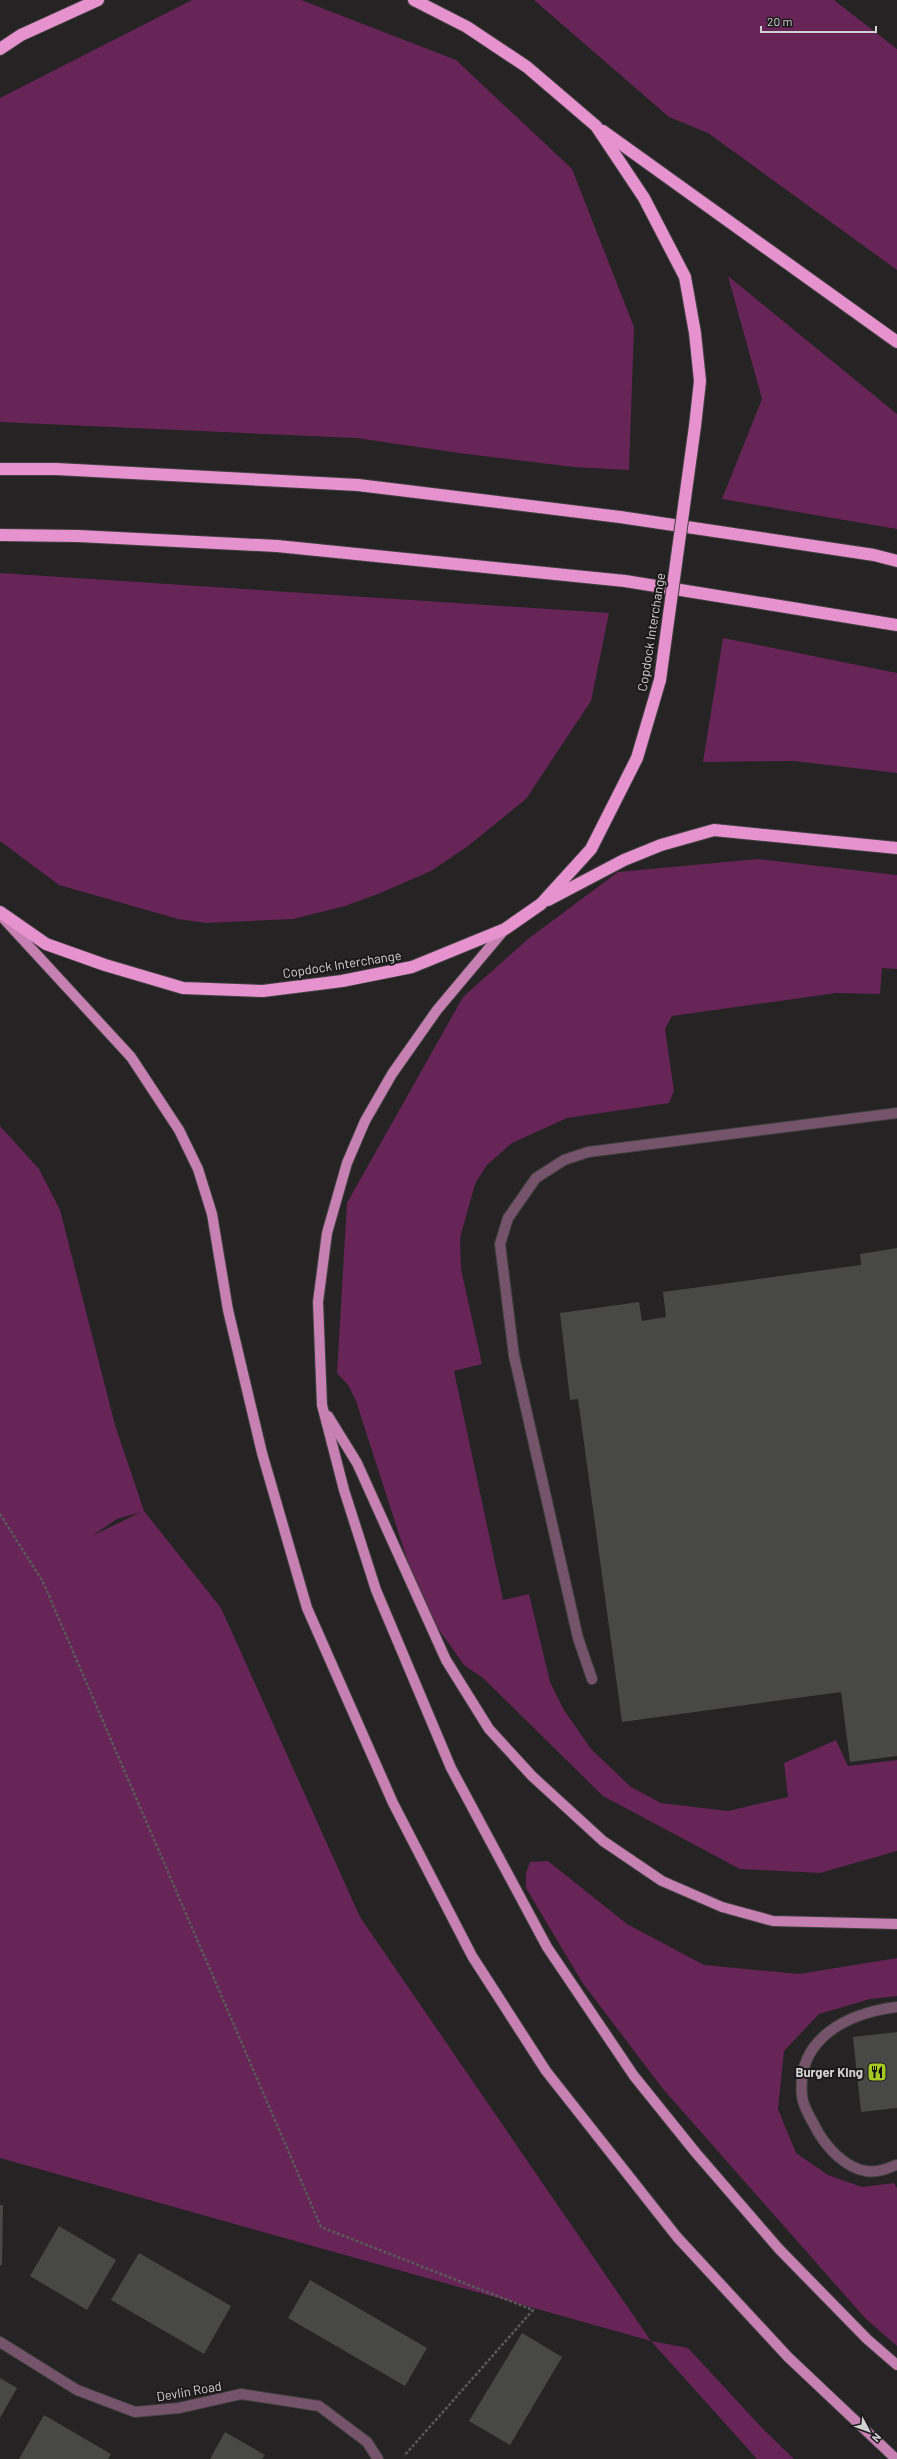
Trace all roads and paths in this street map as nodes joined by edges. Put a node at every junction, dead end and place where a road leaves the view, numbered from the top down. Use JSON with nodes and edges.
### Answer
{"nodes":[{"id":1,"x":98,"y":0,"type":"edge"},
{"id":2,"x":414,"y":0,"type":"edge"},
{"id":3,"x":0,"y":50,"type":"edge"},
{"id":4,"x":596,"y":126,"type":"junction"},
{"id":5,"x":897,"y":342,"type":"edge"},
{"id":6,"x":0,"y":469,"type":"edge"},
{"id":7,"x":0,"y":536,"type":"edge"},
{"id":8,"x":897,"y":561,"type":"edge"},
{"id":9,"x":897,"y":625,"type":"edge"},
{"id":10,"x":897,"y":848,"type":"edge"},
{"id":11,"x":541,"y":904,"type":"junction"},
{"id":12,"x":0,"y":913,"type":"edge"},
{"id":13,"x":505,"y":929,"type":"junction"},
{"id":14,"x":897,"y":1113,"type":"edge"},
{"id":15,"x":322,"y":1406,"type":"junction"},
{"id":16,"x":0,"y":1514,"type":"edge"},
{"id":17,"x":592,"y":1679,"type":"dead end"},
{"id":18,"x":897,"y":1924,"type":"edge"},
{"id":19,"x":897,"y":2007,"type":"edge"},
{"id":20,"x":896,"y":2165,"type":"dead end"},
{"id":21,"x":0,"y":2342,"type":"edge"},
{"id":22,"x":897,"y":2365,"type":"edge"},
{"id":23,"x":378,"y":2459,"type":"edge"},
{"id":24,"x":401,"y":2459,"type":"edge"},
{"id":25,"x":896,"y":2459,"type":"edge"}],
"edges":[{"from":1,"to":3,"type":"highway"},
{"from":2,"to":4,"type":"highway","name":"Copdock Interchange"},
{"from":4,"to":5,"type":"highway"},
{"from":4,"to":11,"type":"highway","name":"Copdock Interchange","bridge":true},
{"from":6,"to":8,"type":"highway"},
{"from":7,"to":9,"type":"highway"},
{"from":10,"to":11,"type":"highway"},
{"from":11,"to":13,"type":"highway","name":"Copdock Interchange"},
{"from":12,"to":13,"type":"highway","name":"Copdock Interchange"},
{"from":12,"to":25,"type":"main road"},
{"from":13,"to":15,"type":"main road"},
{"from":14,"to":17,"type":"street"},
{"from":15,"to":18,"type":"main road"},
{"from":15,"to":22,"type":"main road"},
{"from":16,"to":24,"type":"path"},
{"from":19,"to":20,"type":"street"},
{"from":21,"to":23,"type":"street","name":"Devlin Road"}]}
